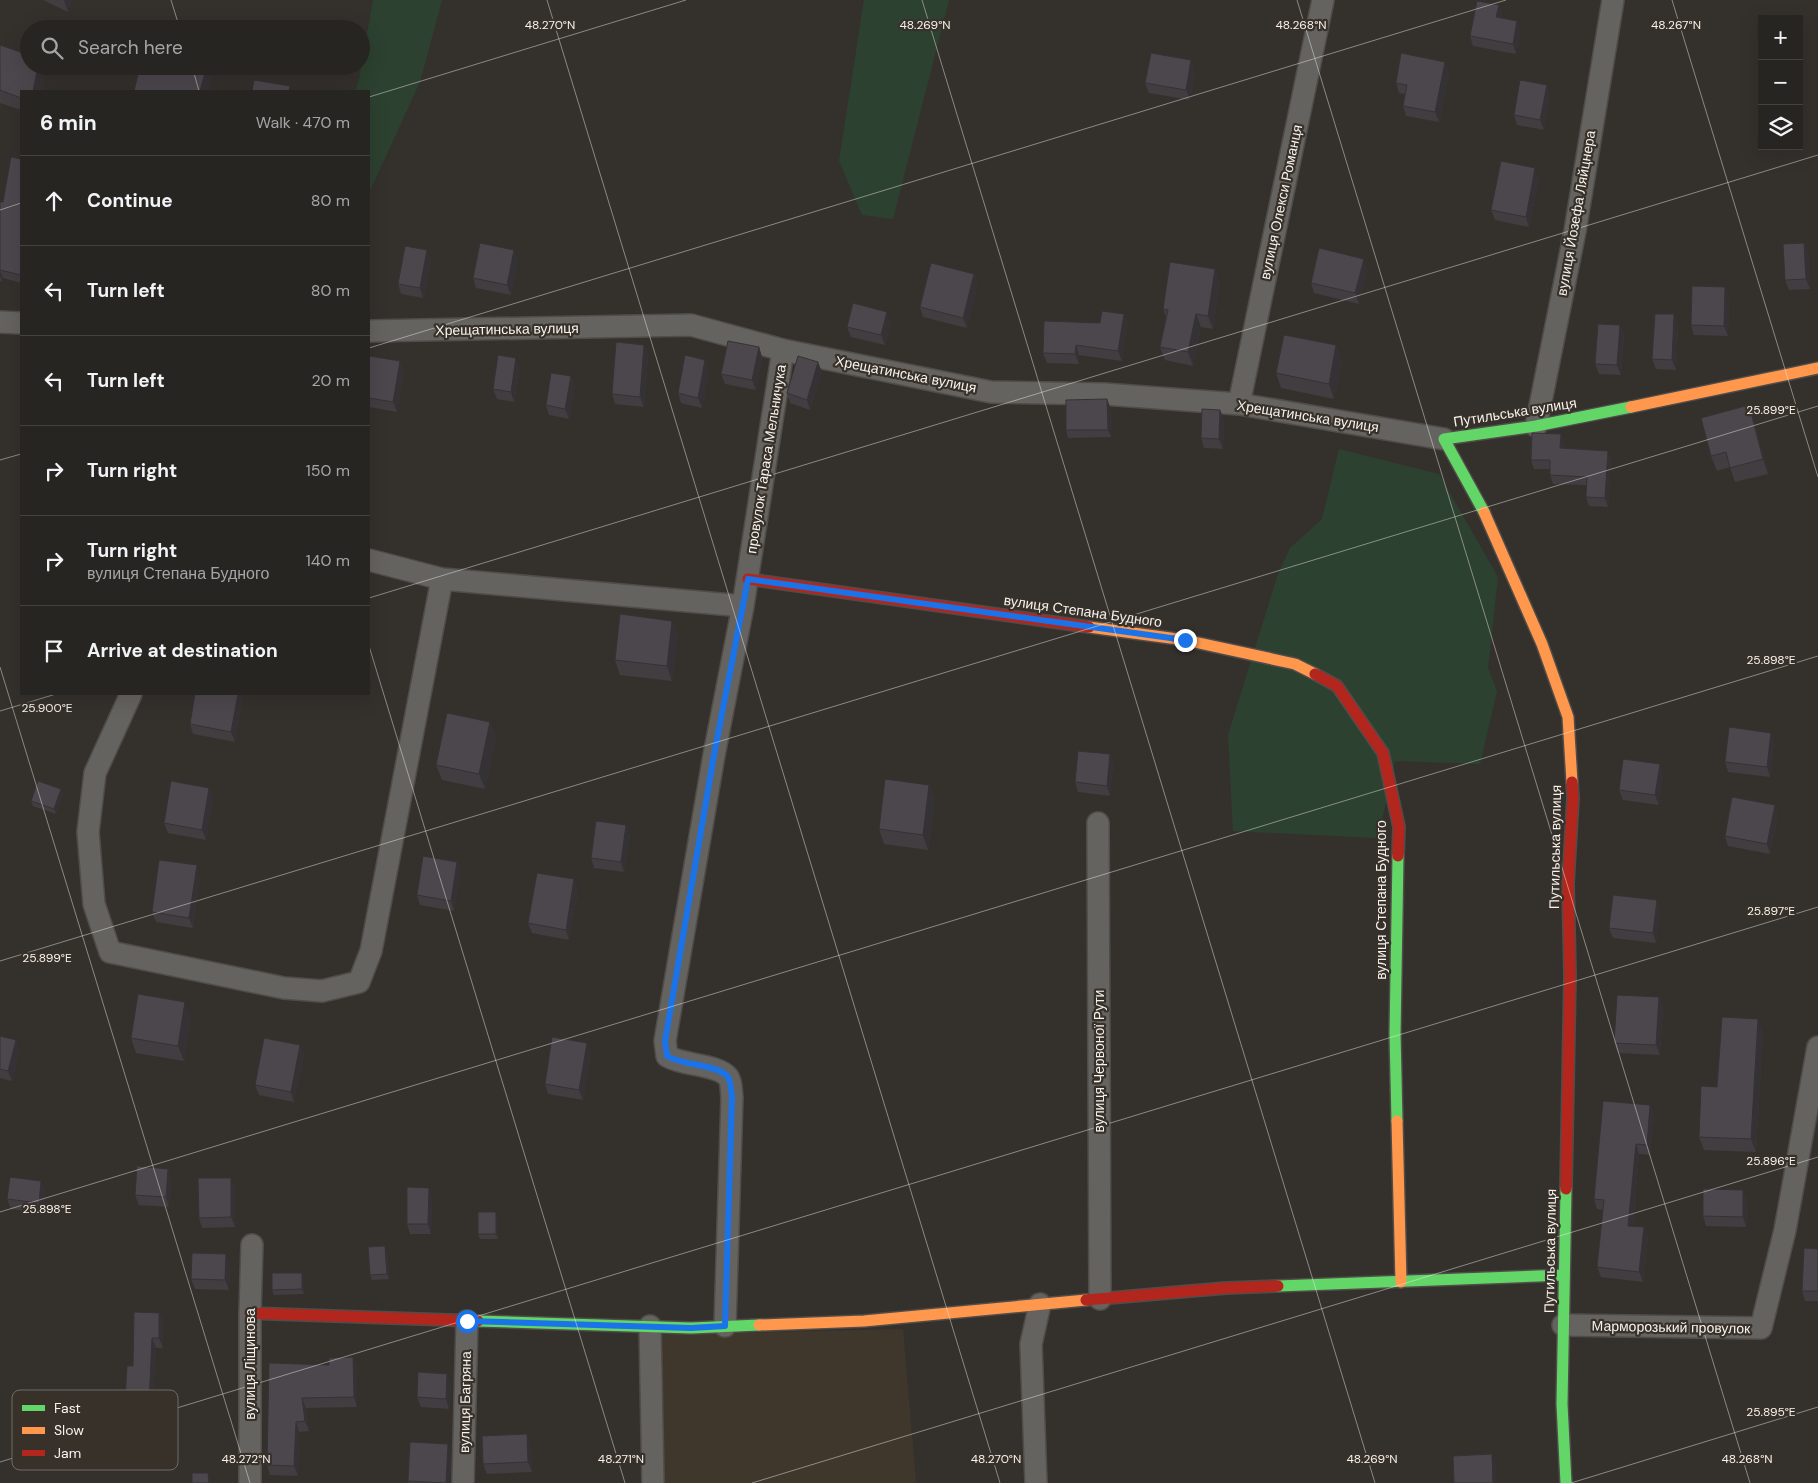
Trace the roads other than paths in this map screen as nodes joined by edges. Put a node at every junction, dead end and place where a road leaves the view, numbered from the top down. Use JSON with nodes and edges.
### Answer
{"nodes":[{"id":1,"x":1323,"y":0,"type":"edge"},
{"id":2,"x":1613,"y":0,"type":"edge"},
{"id":3,"x":0,"y":322,"type":"edge"},
{"id":4,"x":20,"y":323,"type":"edge"},
{"id":5,"x":370,"y":331,"type":"edge"},
{"id":6,"x":783,"y":350,"type":"junction"},
{"id":7,"x":1818,"y":368,"type":"edge"},
{"id":8,"x":1239,"y":404,"type":"junction"},
{"id":9,"x":1536,"y":426,"type":"junction"},
{"id":10,"x":1444,"y":439,"type":"junction"},
{"id":11,"x":370,"y":560,"type":"edge"},
{"id":12,"x":442,"y":579,"type":"junction"},
{"id":13,"x":748,"y":579,"type":"junction"},
{"id":14,"x":743,"y":606,"type":"junction"},
{"id":15,"x":131,"y":695,"type":"edge"},
{"id":16,"x":1098,"y":823,"type":"dead end"},
{"id":17,"x":1818,"y":1047,"type":"edge"},
{"id":18,"x":252,"y":1245,"type":"dead end"},
{"id":19,"x":1564,"y":1275,"type":"junction"},
{"id":20,"x":1401,"y":1282,"type":"junction"},
{"id":21,"x":1100,"y":1299,"type":"junction"},
{"id":22,"x":1040,"y":1304,"type":"junction"},
{"id":23,"x":250,"y":1313,"type":"junction"},
{"id":24,"x":467,"y":1321,"type":"junction"},
{"id":25,"x":1563,"y":1325,"type":"junction"},
{"id":26,"x":650,"y":1326,"type":"junction"},
{"id":27,"x":725,"y":1326,"type":"junction"},
{"id":28,"x":250,"y":1483,"type":"edge"},
{"id":29,"x":463,"y":1483,"type":"edge"},
{"id":30,"x":653,"y":1483,"type":"edge"},
{"id":31,"x":1036,"y":1483,"type":"edge"},
{"id":32,"x":1566,"y":1483,"type":"edge"}],
"edges":[{"from":1,"to":8,"type":"street","name":"вулиця Олекси Романця"},
{"from":2,"to":9,"type":"street","name":"вулиця Йозефа Ляйцнера"},
{"from":3,"to":4,"type":"street"},
{"from":5,"to":6,"type":"street","name":"Хрещатинська вулиця"},
{"from":6,"to":8,"type":"street","name":"Хрещатинська вулиця"},
{"from":6,"to":13,"type":"street","name":"провулок Тараса Мельничука"},
{"from":7,"to":9,"type":"street","name":"Путильська вулиця"},
{"from":8,"to":10,"type":"street","name":"Хрещатинська вулиця"},
{"from":9,"to":10,"type":"street","name":"Путильська вулиця"},
{"from":10,"to":19,"type":"street","name":"Путильська вулиця"},
{"from":11,"to":12,"type":"street"},
{"from":12,"to":14,"type":"street"},
{"from":12,"to":15,"type":"street"},
{"from":13,"to":14,"type":"street","name":"провулок Тараса Мельничука"},
{"from":13,"to":20,"type":"street","name":"вулиця Степана Будного"},
{"from":14,"to":27,"type":"street","name":"провулок Тараса Мельничука"},
{"from":16,"to":21,"type":"street","name":"вулиця Червоної Рути"},
{"from":17,"to":25,"type":"street","name":"Марморозький провулок"},
{"from":18,"to":23,"type":"street","name":"вулиця Ліщинова"},
{"from":19,"to":20,"type":"street"},
{"from":19,"to":25,"type":"street","name":"Путильська вулиця"},
{"from":20,"to":21,"type":"street"},
{"from":21,"to":22,"type":"street"},
{"from":22,"to":27,"type":"street"},
{"from":22,"to":31,"type":"street"},
{"from":23,"to":24,"type":"street"},
{"from":23,"to":28,"type":"street","name":"вулиця Ліщинова"},
{"from":24,"to":26,"type":"street"},
{"from":24,"to":29,"type":"street","name":"вулиця Багряна"},
{"from":25,"to":32,"type":"street","name":"Путильська вулиця"},
{"from":26,"to":27,"type":"street"},
{"from":26,"to":30,"type":"street"}]}
